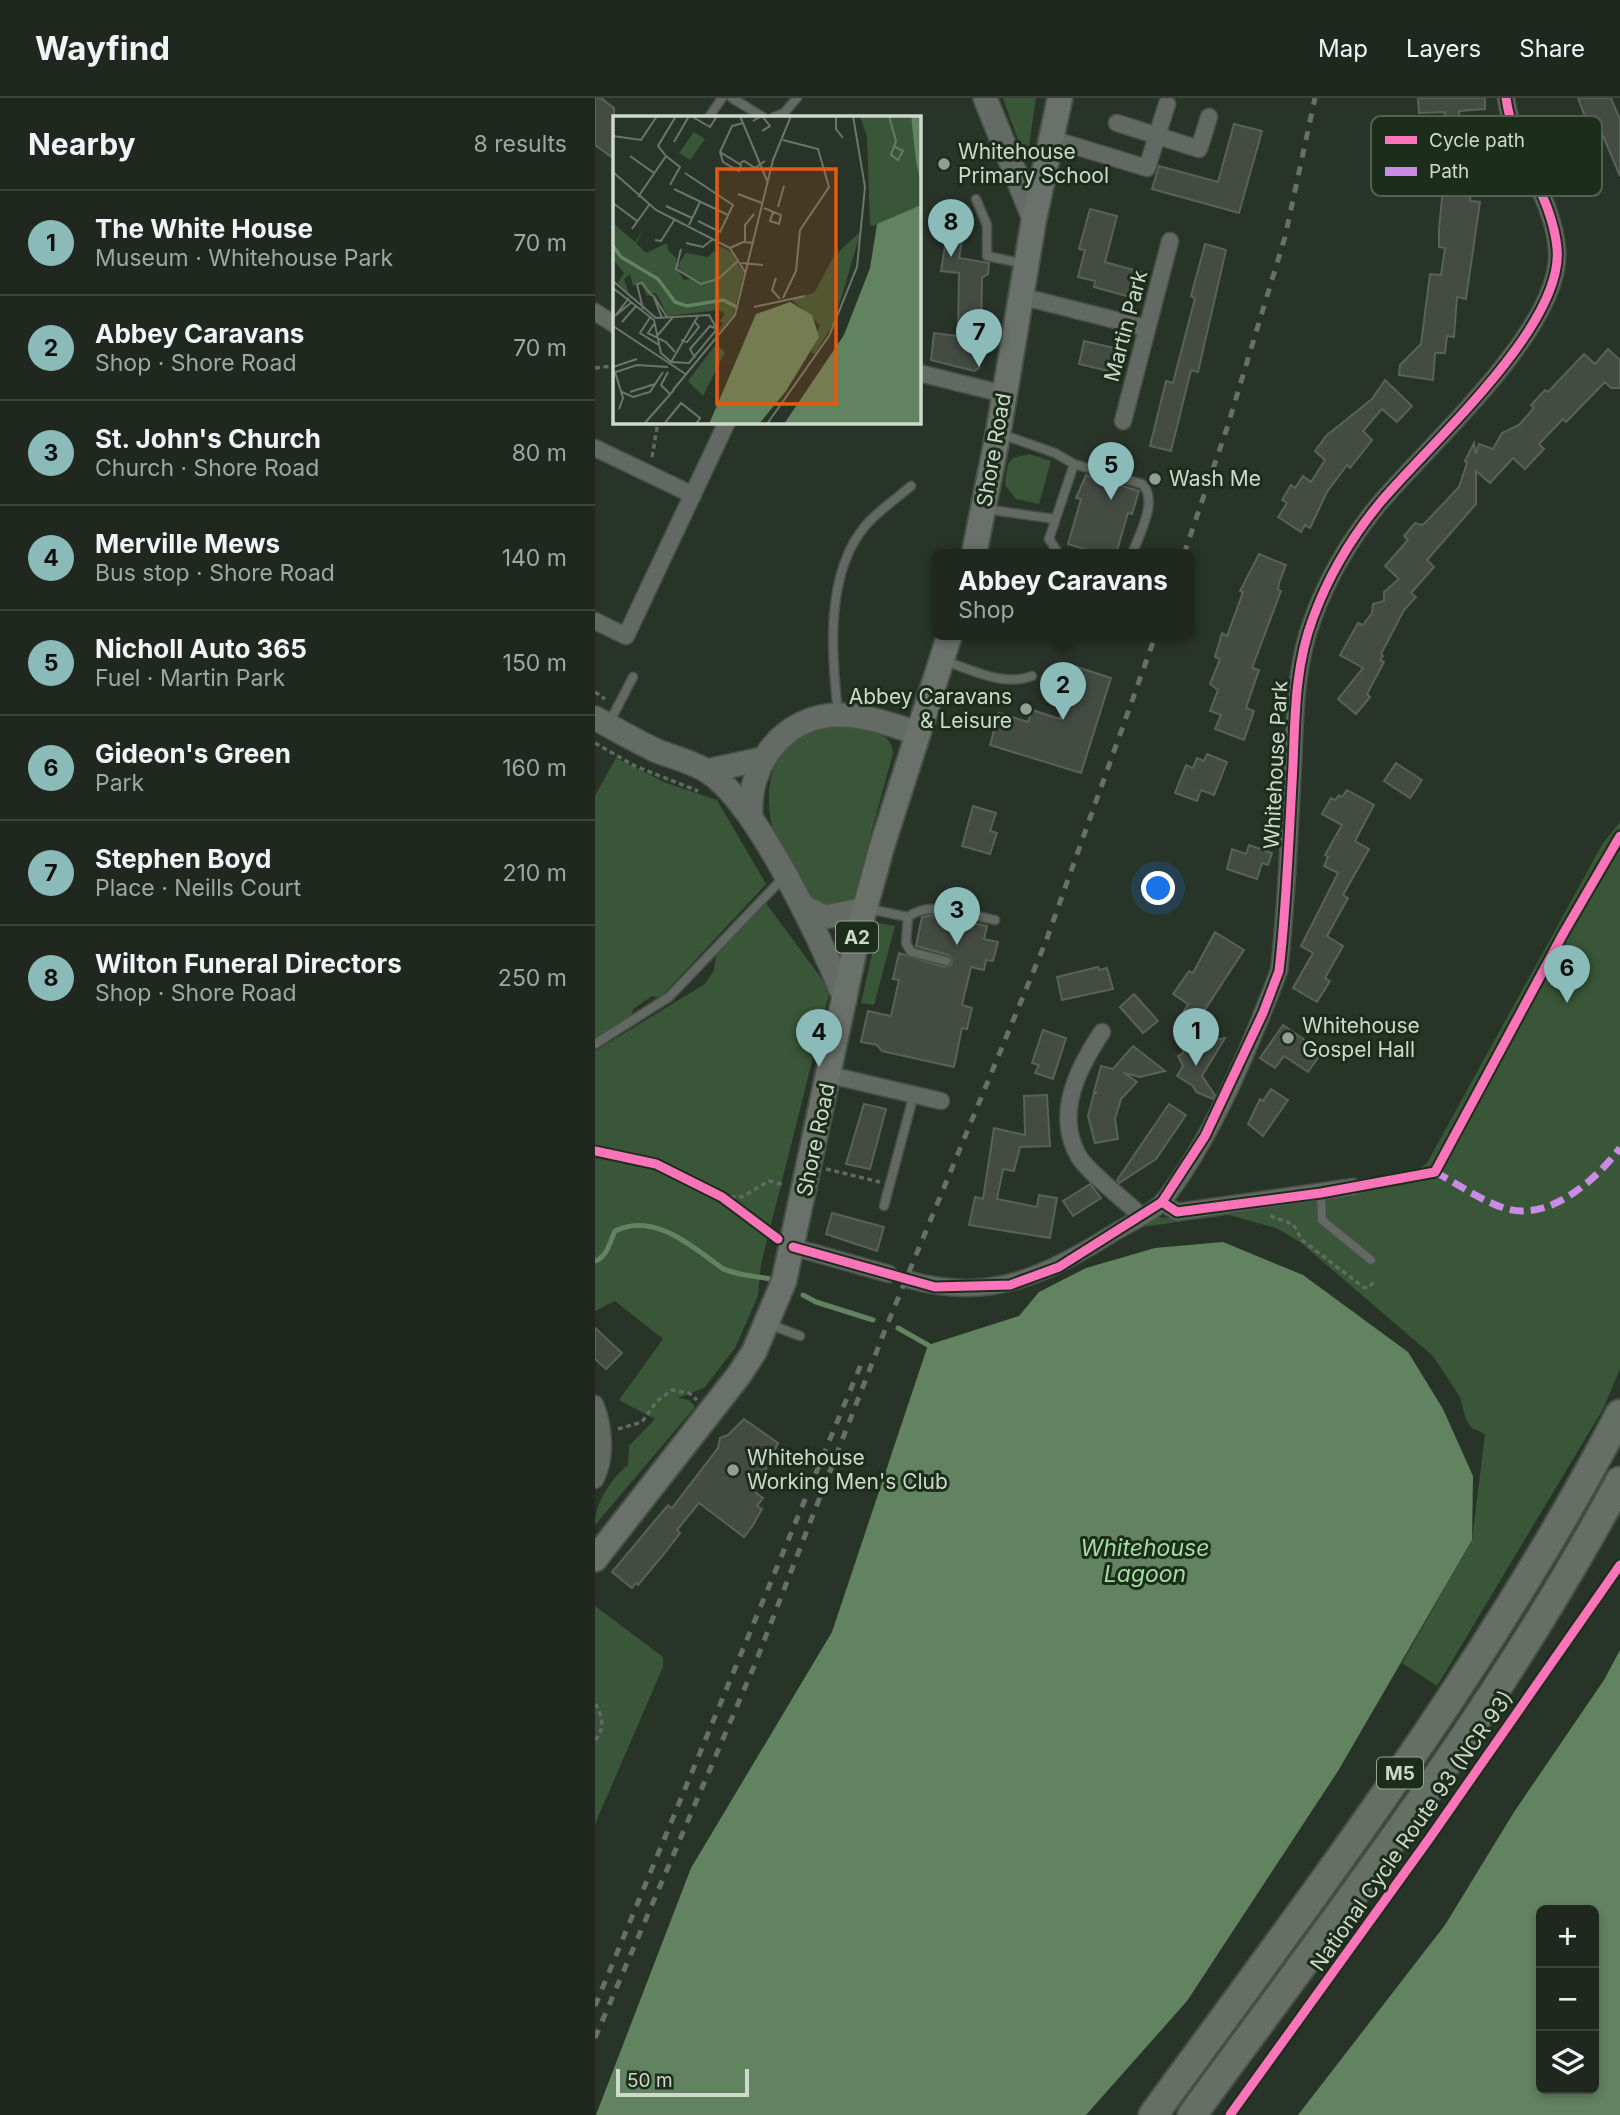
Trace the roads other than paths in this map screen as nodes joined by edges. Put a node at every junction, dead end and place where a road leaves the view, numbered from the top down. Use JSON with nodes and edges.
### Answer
{"nodes":[{"id":1,"x":722,"y":98,"type":"edge"},
{"id":2,"x":732,"y":98,"type":"edge"},
{"id":3,"x":797,"y":98,"type":"edge"},
{"id":4,"x":985,"y":98,"type":"edge"},
{"id":5,"x":1060,"y":98,"type":"edge"},
{"id":6,"x":1506,"y":98,"type":"edge"},
{"id":7,"x":1167,"y":104,"type":"dead end"},
{"id":8,"x":710,"y":116,"type":"edge"},
{"id":9,"x":761,"y":116,"type":"edge"},
{"id":10,"x":776,"y":116,"type":"edge"},
{"id":11,"x":1511,"y":116,"type":"edge"},
{"id":12,"x":1209,"y":117,"type":"dead end"},
{"id":13,"x":1117,"y":123,"type":"dead end"},
{"id":14,"x":1156,"y":136,"type":"junction"},
{"id":15,"x":1052,"y":139,"type":"junction"},
{"id":16,"x":1541,"y":196,"type":"edge"},
{"id":17,"x":976,"y":198,"type":"dead end"},
{"id":18,"x":1034,"y":219,"type":"junction"},
{"id":19,"x":1170,"y":241,"type":"dead end"},
{"id":20,"x":1025,"y":264,"type":"junction"},
{"id":21,"x":1020,"y":296,"type":"junction"},
{"id":22,"x":595,"y":312,"type":"edge"},
{"id":23,"x":613,"y":323,"type":"edge"},
{"id":24,"x":1147,"y":328,"type":"junction"},
{"id":25,"x":921,"y":373,"type":"edge"},
{"id":26,"x":1004,"y":394,"type":"junction"},
{"id":27,"x":1123,"y":421,"type":"dead end"},
{"id":28,"x":726,"y":424,"type":"edge"},
{"id":29,"x":998,"y":433,"type":"junction"},
{"id":30,"x":595,"y":448,"type":"edge"},
{"id":31,"x":1074,"y":464,"type":"junction"},
{"id":32,"x":911,"y":486,"type":"dead end"},
{"id":33,"x":693,"y":495,"type":"junction"},
{"id":34,"x":984,"y":509,"type":"junction"},
{"id":35,"x":1055,"y":519,"type":"junction"},
{"id":36,"x":975,"y":549,"type":"edge"},
{"id":37,"x":1056,"y":549,"type":"edge"},
{"id":38,"x":1134,"y":549,"type":"edge"},
{"id":39,"x":595,"y":621,"type":"edge"},
{"id":40,"x":948,"y":640,"type":"edge"},
{"id":41,"x":942,"y":660,"type":"junction"},
{"id":42,"x":1032,"y":676,"type":"dead end"},
{"id":43,"x":633,"y":677,"type":"dead end"},
{"id":44,"x":838,"y":715,"type":"junction"},
{"id":45,"x":604,"y":723,"type":"edge"},
{"id":46,"x":918,"y":733,"type":"junction"},
{"id":47,"x":762,"y":759,"type":"junction"},
{"id":48,"x":708,"y":771,"type":"junction"},
{"id":49,"x":751,"y":817,"type":"junction"},
{"id":50,"x":785,"y":876,"type":"junction"},
{"id":51,"x":802,"y":906,"type":"junction"},
{"id":52,"x":865,"y":909,"type":"junction"},
{"id":53,"x":908,"y":917,"type":"junction"},
{"id":54,"x":995,"y":920,"type":"dead end"},
{"id":55,"x":946,"y":961,"type":"dead end"},
{"id":56,"x":845,"y":999,"type":"junction"},
{"id":57,"x":1102,"y":1032,"type":"dead end"},
{"id":58,"x":595,"y":1044,"type":"edge"},
{"id":59,"x":830,"y":1075,"type":"junction"},
{"id":60,"x":914,"y":1094,"type":"junction"},
{"id":61,"x":941,"y":1101,"type":"dead end"},
{"id":62,"x":1353,"y":1187,"type":"dead end"},
{"id":63,"x":1321,"y":1193,"type":"junction"},
{"id":64,"x":1162,"y":1202,"type":"junction"},
{"id":65,"x":884,"y":1206,"type":"dead end"},
{"id":66,"x":1141,"y":1216,"type":"junction"},
{"id":67,"x":793,"y":1247,"type":"junction"},
{"id":68,"x":1371,"y":1260,"type":"dead end"},
{"id":69,"x":889,"y":1274,"type":"dead end"},
{"id":70,"x":911,"y":1280,"type":"dead end"},
{"id":71,"x":766,"y":1323,"type":"junction"},
{"id":72,"x":800,"y":1336,"type":"dead end"},
{"id":73,"x":595,"y":1404,"type":"edge"},
{"id":74,"x":1620,"y":1414,"type":"edge"},
{"id":75,"x":597,"y":1472,"type":"edge"},
{"id":76,"x":1620,"y":1481,"type":"edge"},
{"id":77,"x":595,"y":1559,"type":"edge"},
{"id":78,"x":1153,"y":2115,"type":"edge"},
{"id":79,"x":1192,"y":2115,"type":"edge"}],
"edges":[{"from":1,"to":8,"type":"lane"},
{"from":2,"to":9,"type":"lane"},
{"from":3,"to":10,"type":"lane"},
{"from":4,"to":18,"type":"street"},
{"from":5,"to":15,"type":"main road","name":"Shore Road"},
{"from":6,"to":11,"type":"street","name":"Whitehouse Park"},
{"from":7,"to":14,"type":"street"},
{"from":12,"to":14,"type":"street"},
{"from":13,"to":14,"type":"street"},
{"from":14,"to":15,"type":"street"},
{"from":15,"to":18,"type":"main road","name":"Shore Road"},
{"from":16,"to":64,"type":"street","name":"Whitehouse Park"},
{"from":17,"to":20,"type":"lane"},
{"from":18,"to":20,"type":"main road","name":"Shore Road"},
{"from":19,"to":24,"type":"street","name":"Martin Park"},
{"from":20,"to":21,"type":"main road","name":"Shore Road"},
{"from":21,"to":24,"type":"street"},
{"from":21,"to":26,"type":"main road","name":"Shore Road"},
{"from":22,"to":23,"type":"street"},
{"from":24,"to":27,"type":"street","name":"Martin Park"},
{"from":25,"to":26,"type":"street"},
{"from":26,"to":29,"type":"main road","name":"Shore Road"},
{"from":28,"to":33,"type":"street"},
{"from":29,"to":31,"type":"lane"},
{"from":29,"to":34,"type":"main road","name":"Shore Road"},
{"from":30,"to":33,"type":"street"},
{"from":31,"to":35,"type":"lane"},
{"from":31,"to":38,"type":"lane"},
{"from":32,"to":44,"type":"lane"},
{"from":33,"to":39,"type":"street"},
{"from":34,"to":35,"type":"lane"},
{"from":34,"to":36,"type":"main road","name":"Shore Road"},
{"from":35,"to":37,"type":"lane"},
{"from":40,"to":41,"type":"main road","name":"Shore Road","number":"A2"},
{"from":41,"to":42,"type":"lane"},
{"from":41,"to":46,"type":"main road","name":"Shore Road","number":"A2"},
{"from":43,"to":45,"type":"lane"},
{"from":44,"to":46,"type":"street"},
{"from":44,"to":47,"type":"street"},
{"from":45,"to":48,"type":"street"},
{"from":46,"to":52,"type":"main road","name":"Shore Road","number":"A2"},
{"from":47,"to":48,"type":"street"},
{"from":47,"to":49,"type":"street"},
{"from":48,"to":49,"type":"street"},
{"from":49,"to":50,"type":"street"},
{"from":50,"to":51,"type":"street"},
{"from":50,"to":58,"type":"lane"},
{"from":51,"to":52,"type":"street"},
{"from":51,"to":56,"type":"street"},
{"from":52,"to":53,"type":"lane"},
{"from":52,"to":56,"type":"main road","name":"Shore Road","number":"A2"},
{"from":53,"to":54,"type":"lane"},
{"from":53,"to":55,"type":"lane"},
{"from":56,"to":59,"type":"main road","name":"Shore Road","number":"A2"},
{"from":57,"to":66,"type":"street"},
{"from":59,"to":60,"type":"street"},
{"from":59,"to":67,"type":"main road","name":"Shore Road","number":"A2"},
{"from":60,"to":61,"type":"street"},
{"from":60,"to":65,"type":"lane"},
{"from":62,"to":63,"type":"street"},
{"from":63,"to":64,"type":"street"},
{"from":63,"to":68,"type":"lane"},
{"from":64,"to":66,"type":"street"},
{"from":66,"to":70,"type":"street"},
{"from":67,"to":69,"type":"street"},
{"from":67,"to":71,"type":"main road","name":"Shore Road","number":"A2"},
{"from":71,"to":72,"type":"lane"},
{"from":71,"to":77,"type":"main road","name":"Shore Road","number":"A2"},
{"from":73,"to":75,"type":"street"},
{"from":74,"to":78,"type":"highway","number":"M5"},
{"from":76,"to":79,"type":"highway","number":"M5"}]}
